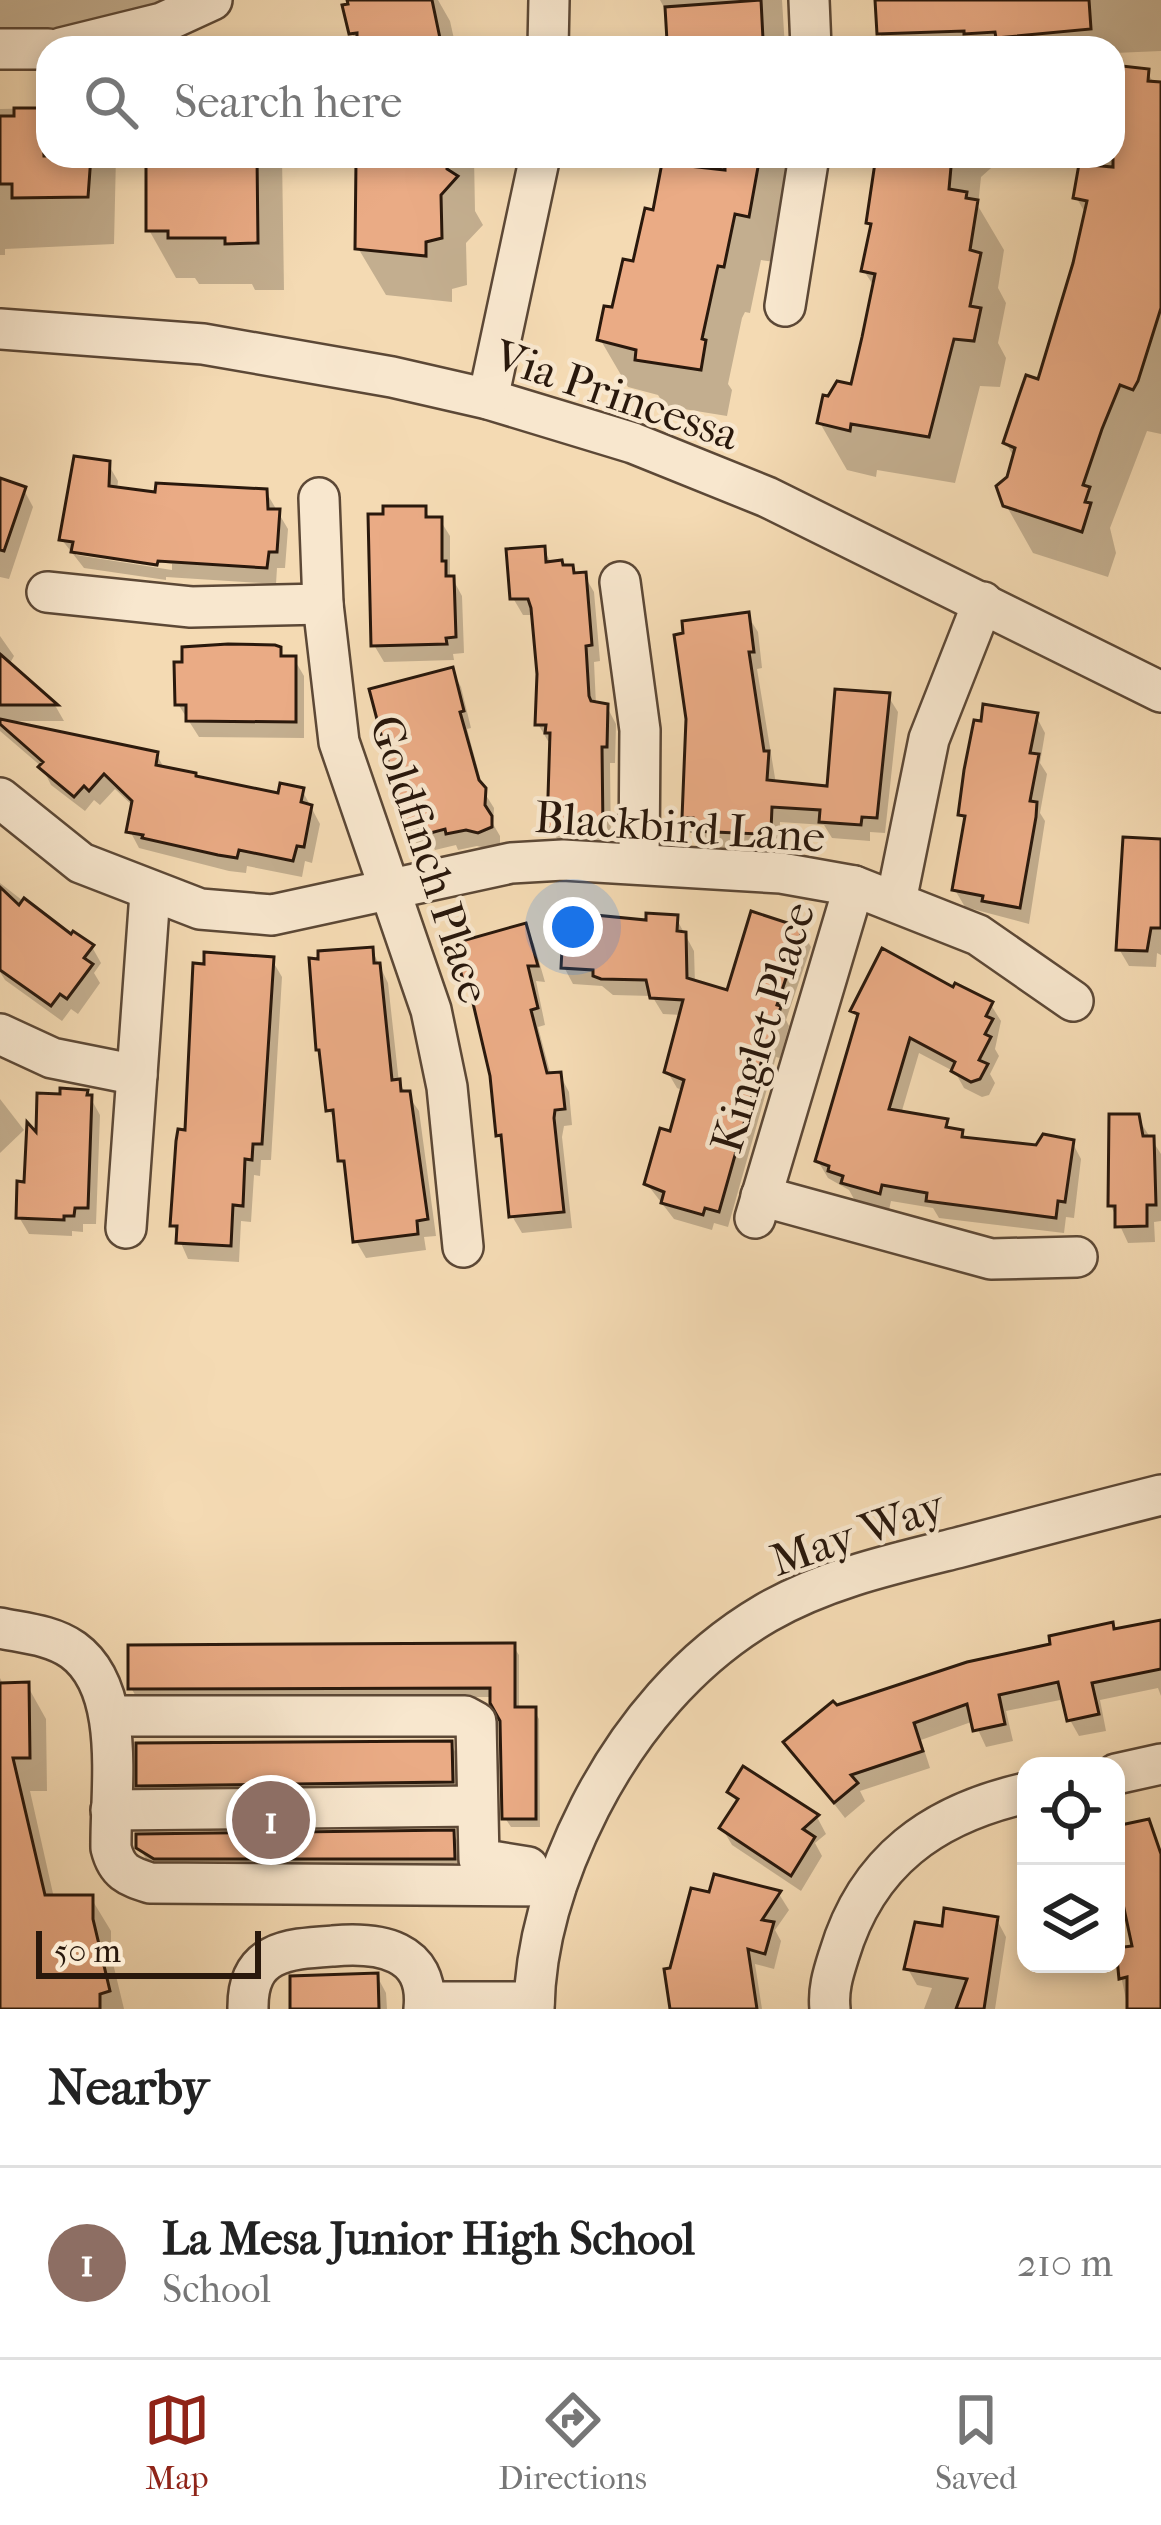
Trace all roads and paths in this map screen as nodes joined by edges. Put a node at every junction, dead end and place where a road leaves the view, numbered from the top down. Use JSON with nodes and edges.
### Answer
{"nodes":[{"id":1,"x":212,"y":0,"type":"edge"},
{"id":2,"x":549,"y":0,"type":"edge"},
{"id":3,"x":809,"y":0,"type":"edge"},
{"id":4,"x":109,"y":36,"type":"edge"},
{"id":5,"x":548,"y":36,"type":"edge"},
{"id":6,"x":810,"y":36,"type":"edge"},
{"id":7,"x":0,"y":49,"type":"edge"},
{"id":8,"x":36,"y":49,"type":"edge"},
{"id":9,"x":537,"y":168,"type":"edge"},
{"id":10,"x":807,"y":168,"type":"edge"},
{"id":11,"x":785,"y":306,"type":"dead end"},
{"id":12,"x":0,"y":329,"type":"edge"},
{"id":13,"x":488,"y":399,"type":"junction"},
{"id":14,"x":320,"y":498,"type":"dead end"},
{"id":15,"x":620,"y":582,"type":"dead end"},
{"id":16,"x":47,"y":592,"type":"dead end"},
{"id":17,"x":983,"y":602,"type":"junction"},
{"id":18,"x":323,"y":604,"type":"junction"},
{"id":19,"x":1161,"y":692,"type":"edge"},
{"id":20,"x":0,"y":798,"type":"edge"},
{"id":21,"x":639,"y":863,"type":"junction"},
{"id":22,"x":854,"y":886,"type":"junction"},
{"id":23,"x":388,"y":892,"type":"junction"},
{"id":24,"x":150,"y":893,"type":"junction"},
{"id":25,"x":896,"y":901,"type":"junction"},
{"id":26,"x":1073,"y":1001,"type":"dead end"},
{"id":27,"x":0,"y":1034,"type":"edge"},
{"id":28,"x":137,"y":1075,"type":"junction"},
{"id":29,"x":126,"y":1228,"type":"dead end"},
{"id":30,"x":463,"y":1247,"type":"dead end"},
{"id":31,"x":1077,"y":1257,"type":"dead end"},
{"id":32,"x":1161,"y":1495,"type":"edge"},
{"id":33,"x":0,"y":1628,"type":"edge"},
{"id":34,"x":110,"y":1716,"type":"junction"},
{"id":35,"x":1161,"y":1764,"type":"edge"},
{"id":36,"x":1125,"y":1772,"type":"edge"},
{"id":37,"x":1017,"y":1795,"type":"edge"},
{"id":38,"x":477,"y":1806,"type":"junction"},
{"id":39,"x":111,"y":1810,"type":"junction"},
{"id":40,"x":570,"y":1848,"type":"junction"},
{"id":41,"x":556,"y":1886,"type":"junction"},
{"id":42,"x":425,"y":2006,"type":"edge"},
{"id":43,"x":534,"y":2006,"type":"edge"},
{"id":44,"x":248,"y":2009,"type":"edge"},
{"id":45,"x":830,"y":2009,"type":"edge"}],
"edges":[{"from":1,"to":4,"type":"street"},
{"from":2,"to":5,"type":"street"},
{"from":3,"to":6,"type":"street"},
{"from":7,"to":8,"type":"street"},
{"from":9,"to":13,"type":"street"},
{"from":10,"to":11,"type":"street"},
{"from":12,"to":13,"type":"street","name":"Via Princessa"},
{"from":13,"to":17,"type":"street","name":"Via Princessa"},
{"from":14,"to":18,"type":"street","name":"Goldfinch Place"},
{"from":15,"to":21,"type":"street"},
{"from":16,"to":18,"type":"street"},
{"from":17,"to":19,"type":"street","name":"Via Princessa"},
{"from":17,"to":25,"type":"street"},
{"from":18,"to":23,"type":"street","name":"Goldfinch Place"},
{"from":20,"to":24,"type":"street","name":"Blackbird Lane"},
{"from":21,"to":22,"type":"street","name":"Blackbird Lane"},
{"from":21,"to":23,"type":"street","name":"Blackbird Lane"},
{"from":22,"to":25,"type":"street","name":"Blackbird Lane"},
{"from":22,"to":31,"type":"street","name":"Kinglet Place"},
{"from":23,"to":24,"type":"street","name":"Blackbird Lane"},
{"from":23,"to":30,"type":"street","name":"Goldfinch Place"},
{"from":24,"to":28,"type":"street"},
{"from":25,"to":26,"type":"street","name":"Blackbird Lane"},
{"from":27,"to":28,"type":"street"},
{"from":28,"to":29,"type":"street"},
{"from":32,"to":40,"type":"street","name":"May Way"},
{"from":33,"to":34,"type":"street"},
{"from":34,"to":38,"type":"street"},
{"from":34,"to":39,"type":"street"},
{"from":35,"to":36,"type":"street"},
{"from":37,"to":45,"type":"street"},
{"from":38,"to":39,"type":"street"},
{"from":38,"to":40,"type":"street"},
{"from":39,"to":41,"type":"street"},
{"from":40,"to":41,"type":"street","name":"May Way"},
{"from":41,"to":43,"type":"street","name":"May Way"},
{"from":42,"to":43,"type":"street"},
{"from":42,"to":44,"type":"street"}]}
